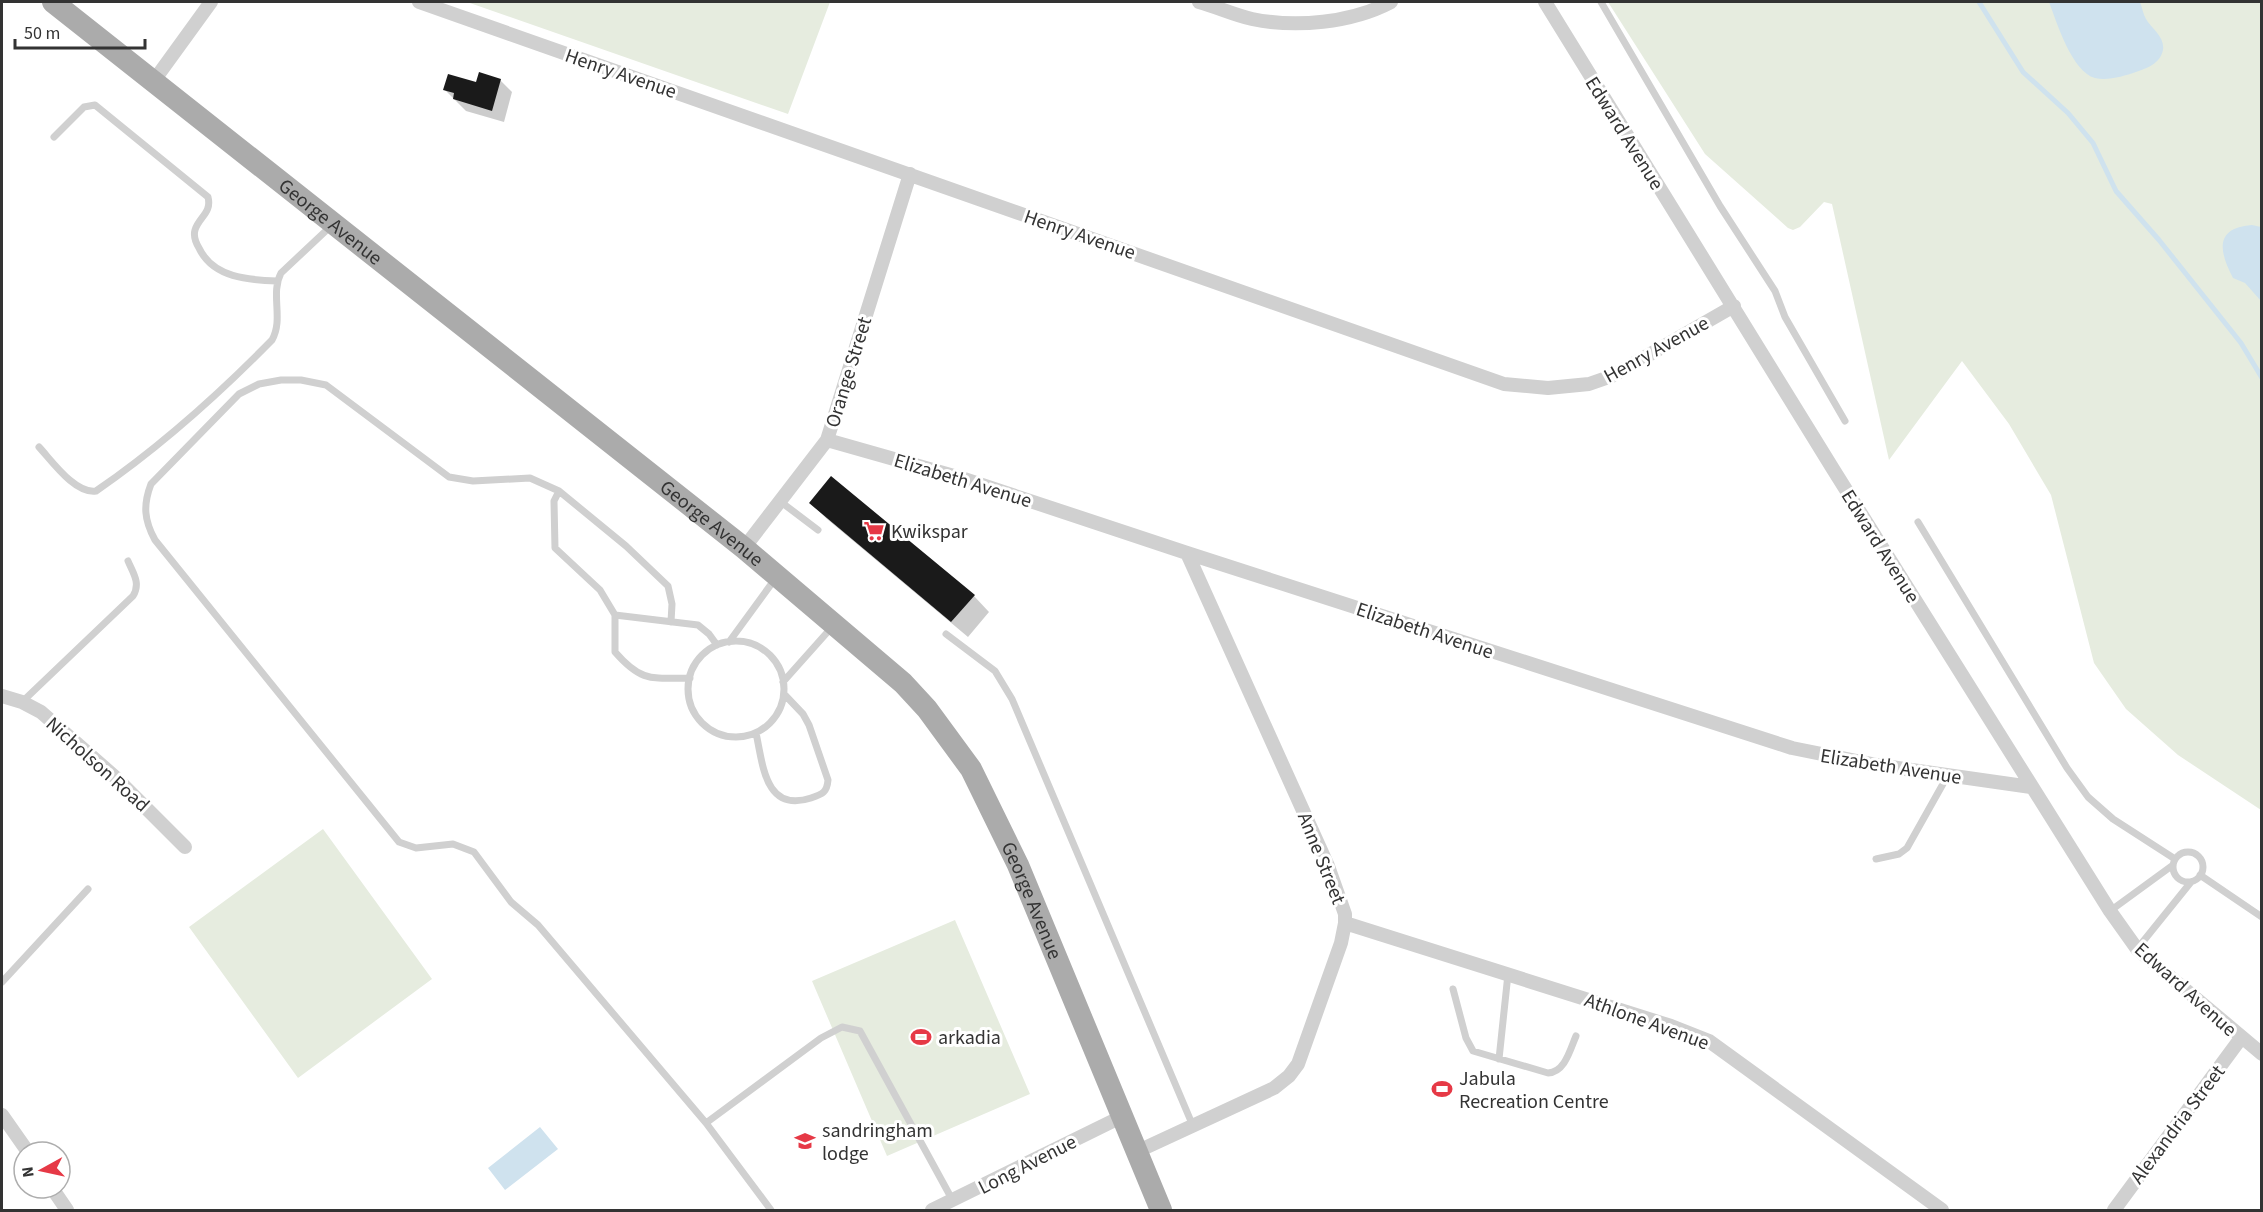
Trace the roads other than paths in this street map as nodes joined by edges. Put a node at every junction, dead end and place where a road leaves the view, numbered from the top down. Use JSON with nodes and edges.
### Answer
{"nodes":[{"id":1,"x":52,"y":2,"type":"edge"},
{"id":2,"x":211,"y":2,"type":"edge"},
{"id":3,"x":419,"y":2,"type":"edge"},
{"id":4,"x":1199,"y":2,"type":"edge"},
{"id":5,"x":1391,"y":2,"type":"edge"},
{"id":6,"x":1545,"y":2,"type":"edge"},
{"id":7,"x":1601,"y":2,"type":"edge"},
{"id":8,"x":153,"y":82,"type":"junction"},
{"id":9,"x":54,"y":137,"type":"dead end"},
{"id":10,"x":910,"y":174,"type":"junction"},
{"id":11,"x":333,"y":224,"type":"junction"},
{"id":12,"x":277,"y":281,"type":"junction"},
{"id":13,"x":1734,"y":306,"type":"junction"},
{"id":14,"x":1845,"y":421,"type":"dead end"},
{"id":15,"x":827,"y":440,"type":"junction"},
{"id":16,"x":39,"y":447,"type":"dead end"},
{"id":17,"x":559,"y":491,"type":"junction"},
{"id":18,"x":781,"y":502,"type":"junction"},
{"id":19,"x":1918,"y":522,"type":"dead end"},
{"id":20,"x":818,"y":530,"type":"dead end"},
{"id":21,"x":744,"y":548,"type":"junction"},
{"id":22,"x":1187,"y":553,"type":"junction"},
{"id":23,"x":128,"y":561,"type":"dead end"},
{"id":24,"x":776,"y":577,"type":"junction"},
{"id":25,"x":615,"y":615,"type":"junction"},
{"id":26,"x":671,"y":622,"type":"junction"},
{"id":27,"x":834,"y":625,"type":"junction"},
{"id":28,"x":946,"y":634,"type":"dead end"},
{"id":29,"x":729,"y":642,"type":"junction"},
{"id":30,"x":717,"y":645,"type":"junction"},
{"id":31,"x":690,"y":678,"type":"junction"},
{"id":32,"x":783,"y":682,"type":"junction"},
{"id":33,"x":784,"y":694,"type":"junction"},
{"id":34,"x":2,"y":696,"type":"edge"},
{"id":35,"x":22,"y":702,"type":"junction"},
{"id":36,"x":756,"y":733,"type":"junction"},
{"id":37,"x":1948,"y":775,"type":"junction"},
{"id":38,"x":2031,"y":787,"type":"junction"},
{"id":39,"x":185,"y":847,"type":"dead end"},
{"id":40,"x":1876,"y":859,"type":"dead end"},
{"id":41,"x":2174,"y":862,"type":"junction"},
{"id":42,"x":2200,"y":875,"type":"junction"},
{"id":43,"x":2191,"y":882,"type":"junction"},
{"id":44,"x":88,"y":889,"type":"dead end"},
{"id":45,"x":2110,"y":911,"type":"junction"},
{"id":46,"x":2262,"y":917,"type":"edge"},
{"id":47,"x":1346,"y":923,"type":"junction"},
{"id":48,"x":2137,"y":949,"type":"junction"},
{"id":49,"x":1508,"y":974,"type":"junction"},
{"id":50,"x":2,"y":982,"type":"edge"},
{"id":51,"x":1453,"y":988,"type":"dead end"},
{"id":52,"x":1576,"y":1036,"type":"dead end"},
{"id":53,"x":2241,"y":1038,"type":"junction"},
{"id":54,"x":2262,"y":1054,"type":"edge"},
{"id":55,"x":1499,"y":1059,"type":"junction"},
{"id":56,"x":2,"y":1114,"type":"edge"},
{"id":57,"x":1121,"y":1117,"type":"junction"},
{"id":58,"x":706,"y":1123,"type":"junction"},
{"id":59,"x":1193,"y":1126,"type":"junction"},
{"id":60,"x":20,"y":1140,"type":"edge"},
{"id":61,"x":1136,"y":1152,"type":"junction"},
{"id":62,"x":953,"y":1201,"type":"junction"},
{"id":63,"x":771,"y":1210,"type":"edge"},
{"id":64,"x":932,"y":1210,"type":"edge"},
{"id":65,"x":1161,"y":1210,"type":"edge"},
{"id":66,"x":1942,"y":1210,"type":"edge"},
{"id":67,"x":2114,"y":1210,"type":"edge"}],
"edges":[{"from":1,"to":8,"type":"main road","name":"George Avenue"},
{"from":2,"to":8,"type":"street"},
{"from":3,"to":10,"type":"street","name":"Henry Avenue"},
{"from":4,"to":5,"type":"street"},
{"from":6,"to":13,"type":"street","name":"Edward Avenue"},
{"from":7,"to":14,"type":"lane"},
{"from":8,"to":11,"type":"main road","name":"George Avenue"},
{"from":9,"to":12,"type":"lane"},
{"from":10,"to":13,"type":"street","name":"Henry Avenue"},
{"from":10,"to":15,"type":"street","name":"Orange Street"},
{"from":11,"to":12,"type":"lane"},
{"from":11,"to":21,"type":"main road","name":"George Avenue"},
{"from":12,"to":16,"type":"lane"},
{"from":13,"to":38,"type":"street","name":"Edward Avenue"},
{"from":15,"to":18,"type":"street","name":"Orange Street"},
{"from":15,"to":22,"type":"street","name":"Elizabeth Avenue"},
{"from":17,"to":25,"type":"lane"},
{"from":17,"to":26,"type":"lane"},
{"from":17,"to":58,"type":"lane"},
{"from":18,"to":20,"type":"lane"},
{"from":18,"to":21,"type":"street","name":"Orange Street"},
{"from":19,"to":41,"type":"lane"},
{"from":21,"to":24,"type":"main road","name":"George Avenue"},
{"from":22,"to":37,"type":"street","name":"Elizabeth Avenue"},
{"from":22,"to":47,"type":"street","name":"Anne Street"},
{"from":23,"to":35,"type":"lane"},
{"from":24,"to":27,"type":"main road","name":"George Avenue"},
{"from":24,"to":29,"type":"lane"},
{"from":25,"to":26,"type":"lane"},
{"from":25,"to":31,"type":"lane"},
{"from":26,"to":30,"type":"lane"},
{"from":27,"to":32,"type":"lane"},
{"from":27,"to":57,"type":"main road","name":"George Avenue"},
{"from":28,"to":59,"type":"lane"},
{"from":29,"to":30,"type":"lane"},
{"from":29,"to":32,"type":"lane"},
{"from":30,"to":31,"type":"lane"},
{"from":31,"to":36,"type":"lane"},
{"from":32,"to":33,"type":"lane"},
{"from":33,"to":36,"type":"lane"},
{"from":33,"to":36,"type":"lane"},
{"from":34,"to":35,"type":"street","name":"Nicholson Road"},
{"from":35,"to":39,"type":"street","name":"Nicholson Road"},
{"from":37,"to":38,"type":"street","name":"Elizabeth Avenue"},
{"from":37,"to":40,"type":"lane"},
{"from":38,"to":45,"type":"street","name":"Edward Avenue"},
{"from":41,"to":42,"type":"lane"},
{"from":41,"to":43,"type":"lane"},
{"from":41,"to":45,"type":"lane"},
{"from":42,"to":43,"type":"lane"},
{"from":42,"to":46,"type":"lane"},
{"from":43,"to":48,"type":"lane"},
{"from":44,"to":50,"type":"lane"},
{"from":45,"to":48,"type":"street","name":"Edward Avenue"},
{"from":47,"to":49,"type":"street","name":"Athlone Avenue"},
{"from":47,"to":59,"type":"street","name":"Anne Street"},
{"from":48,"to":53,"type":"street","name":"Edward Avenue"},
{"from":49,"to":55,"type":"lane"},
{"from":49,"to":66,"type":"street","name":"Athlone Avenue"},
{"from":51,"to":55,"type":"lane"},
{"from":52,"to":55,"type":"lane"},
{"from":53,"to":54,"type":"street","name":"Edward Avenue"},
{"from":53,"to":67,"type":"street","name":"Alexandria Street"},
{"from":56,"to":60,"type":"street"},
{"from":57,"to":61,"type":"main road","name":"George Avenue"},
{"from":57,"to":62,"type":"street","name":"Long Avenue"},
{"from":58,"to":62,"type":"lane"},
{"from":58,"to":63,"type":"lane"},
{"from":59,"to":61,"type":"street","name":"Anne Street"},
{"from":61,"to":65,"type":"main road","name":"George Avenue"},
{"from":62,"to":64,"type":"street","name":"Long Avenue"}]}
